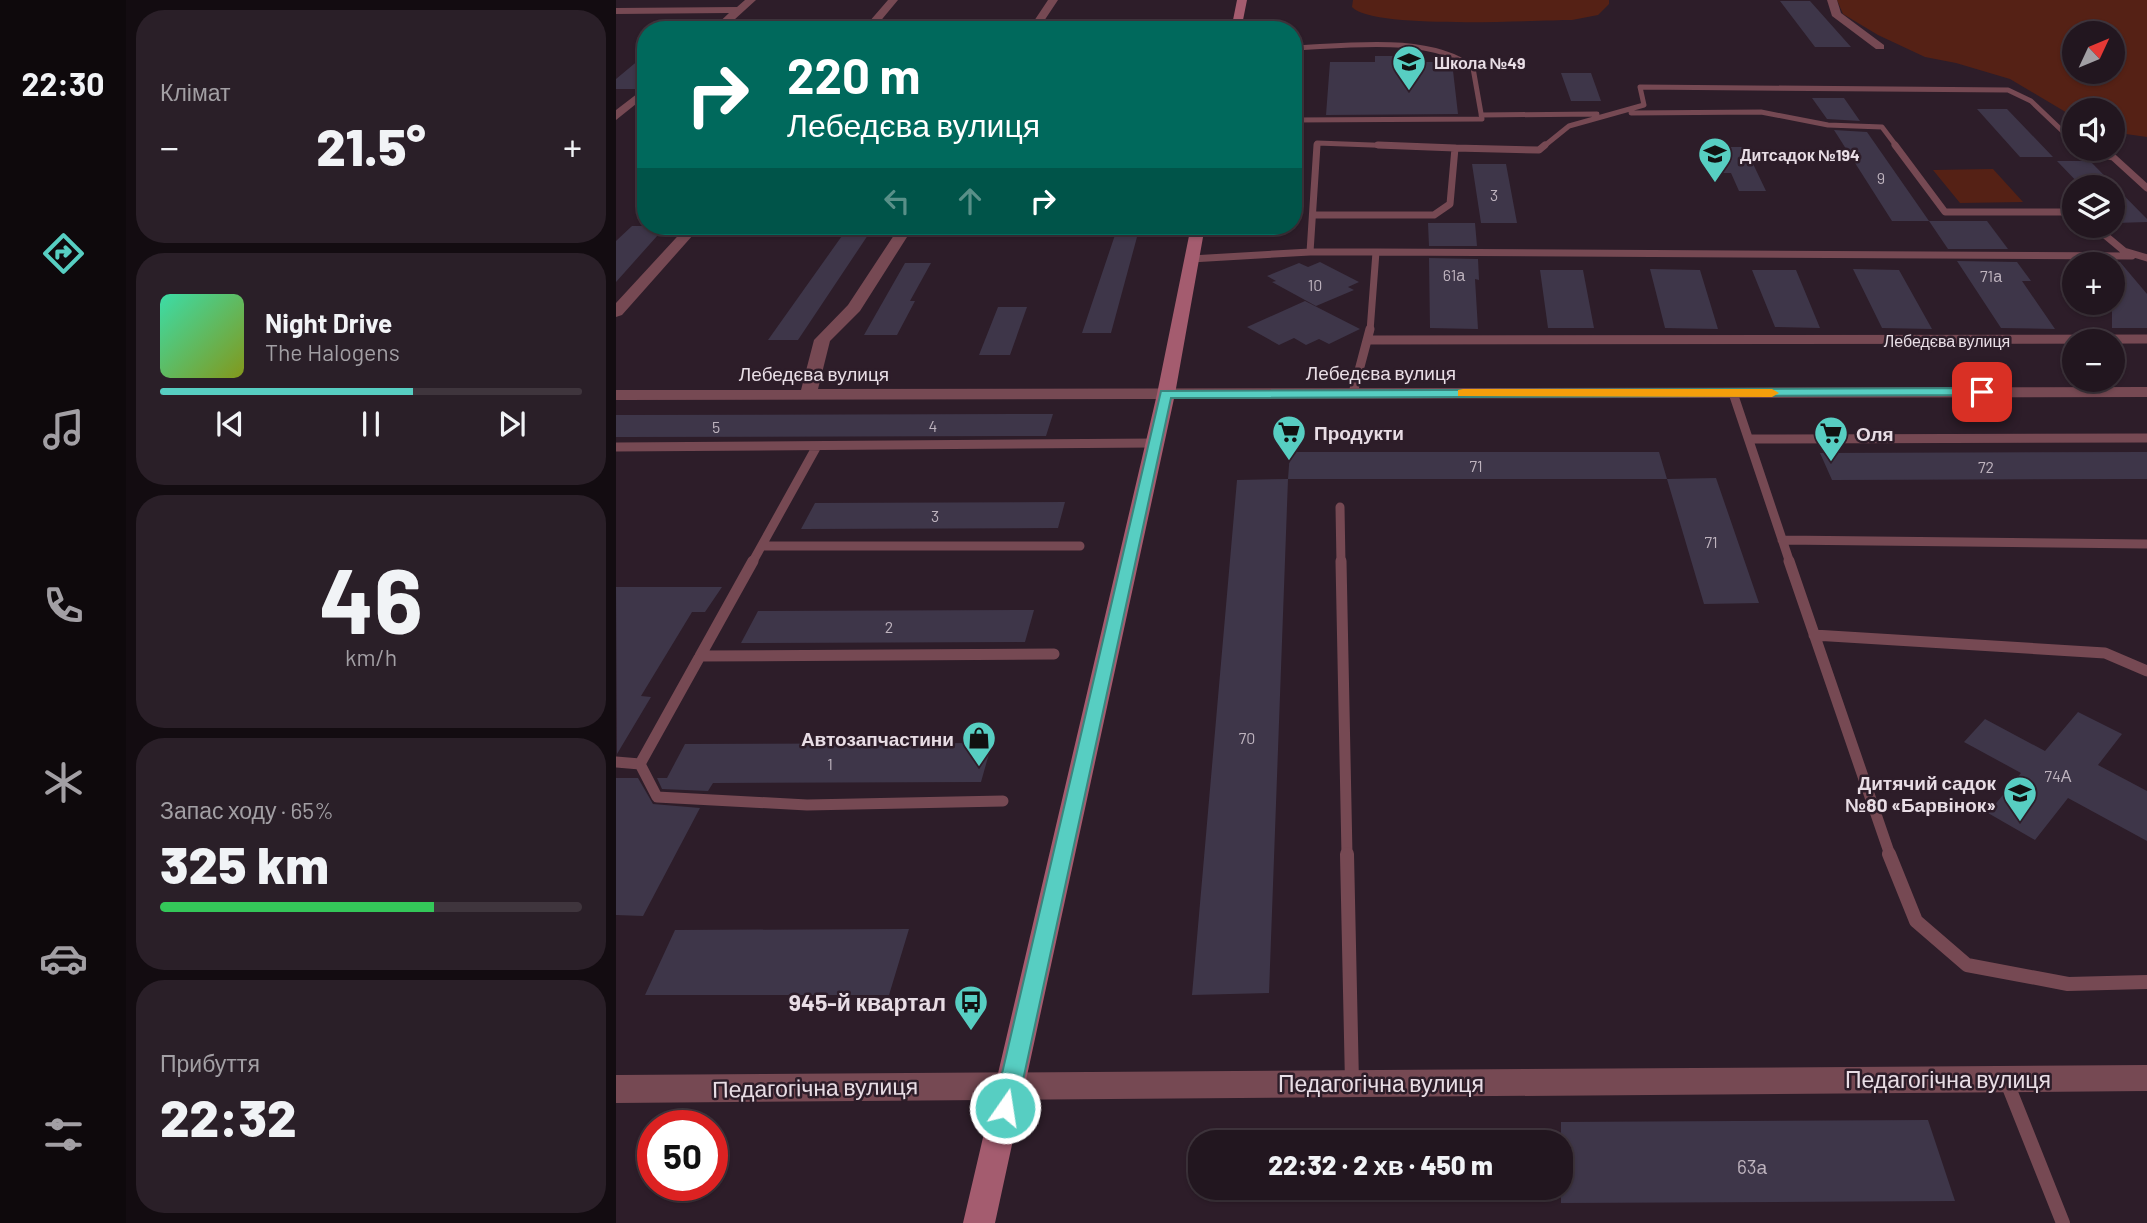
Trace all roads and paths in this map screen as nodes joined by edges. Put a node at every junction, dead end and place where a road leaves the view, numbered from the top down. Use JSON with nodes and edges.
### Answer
{"nodes":[{"id":1,"x":621,"y":0,"type":"edge"},
{"id":2,"x":751,"y":0,"type":"edge"},
{"id":3,"x":893,"y":0,"type":"edge"},
{"id":4,"x":1053,"y":0,"type":"edge"},
{"id":5,"x":1242,"y":0,"type":"edge"},
{"id":6,"x":1832,"y":0,"type":"edge"},
{"id":7,"x":616,"y":4,"type":"edge"},
{"id":8,"x":739,"y":10,"type":"junction"},
{"id":9,"x":616,"y":11,"type":"edge"},
{"id":10,"x":726,"y":21,"type":"edge"},
{"id":11,"x":875,"y":21,"type":"edge"},
{"id":12,"x":1039,"y":21,"type":"edge"},
{"id":13,"x":1238,"y":21,"type":"edge"},
{"id":14,"x":1881,"y":47,"type":"dead end"},
{"id":15,"x":1302,"y":48,"type":"edge"},
{"id":16,"x":637,"y":98,"type":"edge"},
{"id":17,"x":1607,"y":113,"type":"junction"},
{"id":18,"x":1481,"y":115,"type":"junction"},
{"id":19,"x":616,"y":116,"type":"edge"},
{"id":20,"x":1302,"y":120,"type":"edge"},
{"id":21,"x":1569,"y":126,"type":"junction"},
{"id":22,"x":1583,"y":130,"type":"dead end"},
{"id":23,"x":2062,"y":131,"type":"edge"},
{"id":24,"x":1455,"y":148,"type":"junction"},
{"id":25,"x":2117,"y":161,"type":"edge"},
{"id":26,"x":2147,"y":188,"type":"edge"},
{"id":27,"x":2062,"y":212,"type":"edge"},
{"id":28,"x":1313,"y":215,"type":"junction"},
{"id":29,"x":686,"y":235,"type":"edge"},
{"id":30,"x":901,"y":235,"type":"edge"},
{"id":31,"x":1196,"y":235,"type":"edge"},
{"id":32,"x":2107,"y":238,"type":"edge"},
{"id":33,"x":1376,"y":252,"type":"junction"},
{"id":34,"x":1310,"y":253,"type":"junction"},
{"id":35,"x":2132,"y":256,"type":"junction"},
{"id":36,"x":2147,"y":257,"type":"edge"},
{"id":37,"x":1191,"y":259,"type":"junction"},
{"id":38,"x":616,"y":312,"type":"edge"},
{"id":39,"x":2147,"y":339,"type":"edge"},
{"id":40,"x":1369,"y":340,"type":"junction"},
{"id":41,"x":2147,"y":392,"type":"edge"},
{"id":42,"x":1353,"y":393,"type":"junction"},
{"id":43,"x":1733,"y":393,"type":"junction"},
{"id":44,"x":808,"y":394,"type":"junction"},
{"id":45,"x":1166,"y":394,"type":"junction"},
{"id":46,"x":616,"y":395,"type":"edge"},
{"id":47,"x":2147,"y":438,"type":"edge"},
{"id":48,"x":1749,"y":439,"type":"junction"},
{"id":49,"x":1154,"y":443,"type":"junction"},
{"id":50,"x":817,"y":446,"type":"junction"},
{"id":51,"x":616,"y":447,"type":"edge"},
{"id":52,"x":1340,"y":507,"type":"dead end"},
{"id":53,"x":1782,"y":540,"type":"junction"},
{"id":54,"x":2147,"y":544,"type":"edge"},
{"id":55,"x":762,"y":545,"type":"junction"},
{"id":56,"x":1080,"y":547,"type":"dead end"},
{"id":57,"x":1814,"y":635,"type":"junction"},
{"id":58,"x":1054,"y":654,"type":"dead end"},
{"id":59,"x":700,"y":656,"type":"junction"},
{"id":60,"x":2147,"y":671,"type":"edge"},
{"id":61,"x":616,"y":762,"type":"edge"},
{"id":62,"x":640,"y":764,"type":"junction"},
{"id":63,"x":1003,"y":801,"type":"dead end"},
{"id":64,"x":2147,"y":982,"type":"edge"},
{"id":65,"x":2005,"y":1078,"type":"junction"},
{"id":66,"x":2147,"y":1078,"type":"edge"},
{"id":67,"x":1352,"y":1083,"type":"junction"},
{"id":68,"x":1011,"y":1085,"type":"junction"},
{"id":69,"x":616,"y":1089,"type":"edge"},
{"id":70,"x":979,"y":1223,"type":"edge"},
{"id":71,"x":2063,"y":1223,"type":"edge"}],
"edges":[{"from":1,"to":7,"type":"street"},
{"from":2,"to":8,"type":"street"},
{"from":3,"to":11,"type":"street"},
{"from":4,"to":12,"type":"street"},
{"from":5,"to":13,"type":"main road"},
{"from":6,"to":14,"type":"street"},
{"from":8,"to":9,"type":"street"},
{"from":8,"to":10,"type":"street"},
{"from":15,"to":18,"type":"lane"},
{"from":16,"to":19,"type":"street"},
{"from":17,"to":18,"type":"lane"},
{"from":17,"to":21,"type":"lane"},
{"from":17,"to":23,"type":"lane"},
{"from":17,"to":27,"type":"lane"},
{"from":18,"to":20,"type":"lane"},
{"from":21,"to":22,"type":"lane"},
{"from":21,"to":24,"type":"lane"},
{"from":24,"to":28,"type":"lane"},
{"from":24,"to":28,"type":"lane"},
{"from":25,"to":26,"type":"lane"},
{"from":28,"to":34,"type":"lane"},
{"from":29,"to":38,"type":"street"},
{"from":30,"to":44,"type":"street"},
{"from":31,"to":37,"type":"main road"},
{"from":32,"to":35,"type":"lane"},
{"from":33,"to":34,"type":"lane"},
{"from":33,"to":35,"type":"lane"},
{"from":33,"to":40,"type":"lane"},
{"from":34,"to":37,"type":"lane"},
{"from":35,"to":36,"type":"lane"},
{"from":37,"to":45,"type":"main road"},
{"from":39,"to":40,"type":"lane","name":"Лебедєва вулиця"},
{"from":40,"to":42,"type":"lane"},
{"from":41,"to":43,"type":"street","name":"Лебедєва вулиця"},
{"from":42,"to":43,"type":"street","name":"Лебедєва вулиця"},
{"from":42,"to":45,"type":"street","name":"Лебедєва вулиця"},
{"from":43,"to":48,"type":"lane"},
{"from":44,"to":45,"type":"street","name":"Лебедєва вулиця"},
{"from":44,"to":46,"type":"street","name":"Лебедєва вулиця"},
{"from":45,"to":49,"type":"main road"},
{"from":47,"to":48,"type":"lane"},
{"from":48,"to":53,"type":"lane"},
{"from":49,"to":50,"type":"lane"},
{"from":49,"to":68,"type":"main road"},
{"from":50,"to":51,"type":"lane"},
{"from":50,"to":55,"type":"lane"},
{"from":52,"to":67,"type":"lane"},
{"from":53,"to":54,"type":"lane"},
{"from":53,"to":57,"type":"lane"},
{"from":55,"to":56,"type":"lane"},
{"from":55,"to":59,"type":"lane"},
{"from":57,"to":60,"type":"lane"},
{"from":57,"to":64,"type":"lane"},
{"from":58,"to":59,"type":"lane"},
{"from":59,"to":62,"type":"lane"},
{"from":61,"to":62,"type":"lane"},
{"from":62,"to":63,"type":"lane"},
{"from":65,"to":66,"type":"street","name":"Педагогічна вулиця"},
{"from":65,"to":67,"type":"street","name":"Педагогічна вулиця"},
{"from":65,"to":71,"type":"lane"},
{"from":67,"to":68,"type":"street","name":"Педагогічна вулиця"},
{"from":68,"to":69,"type":"street","name":"Педагогічна вулиця"},
{"from":68,"to":70,"type":"main road"}]}
